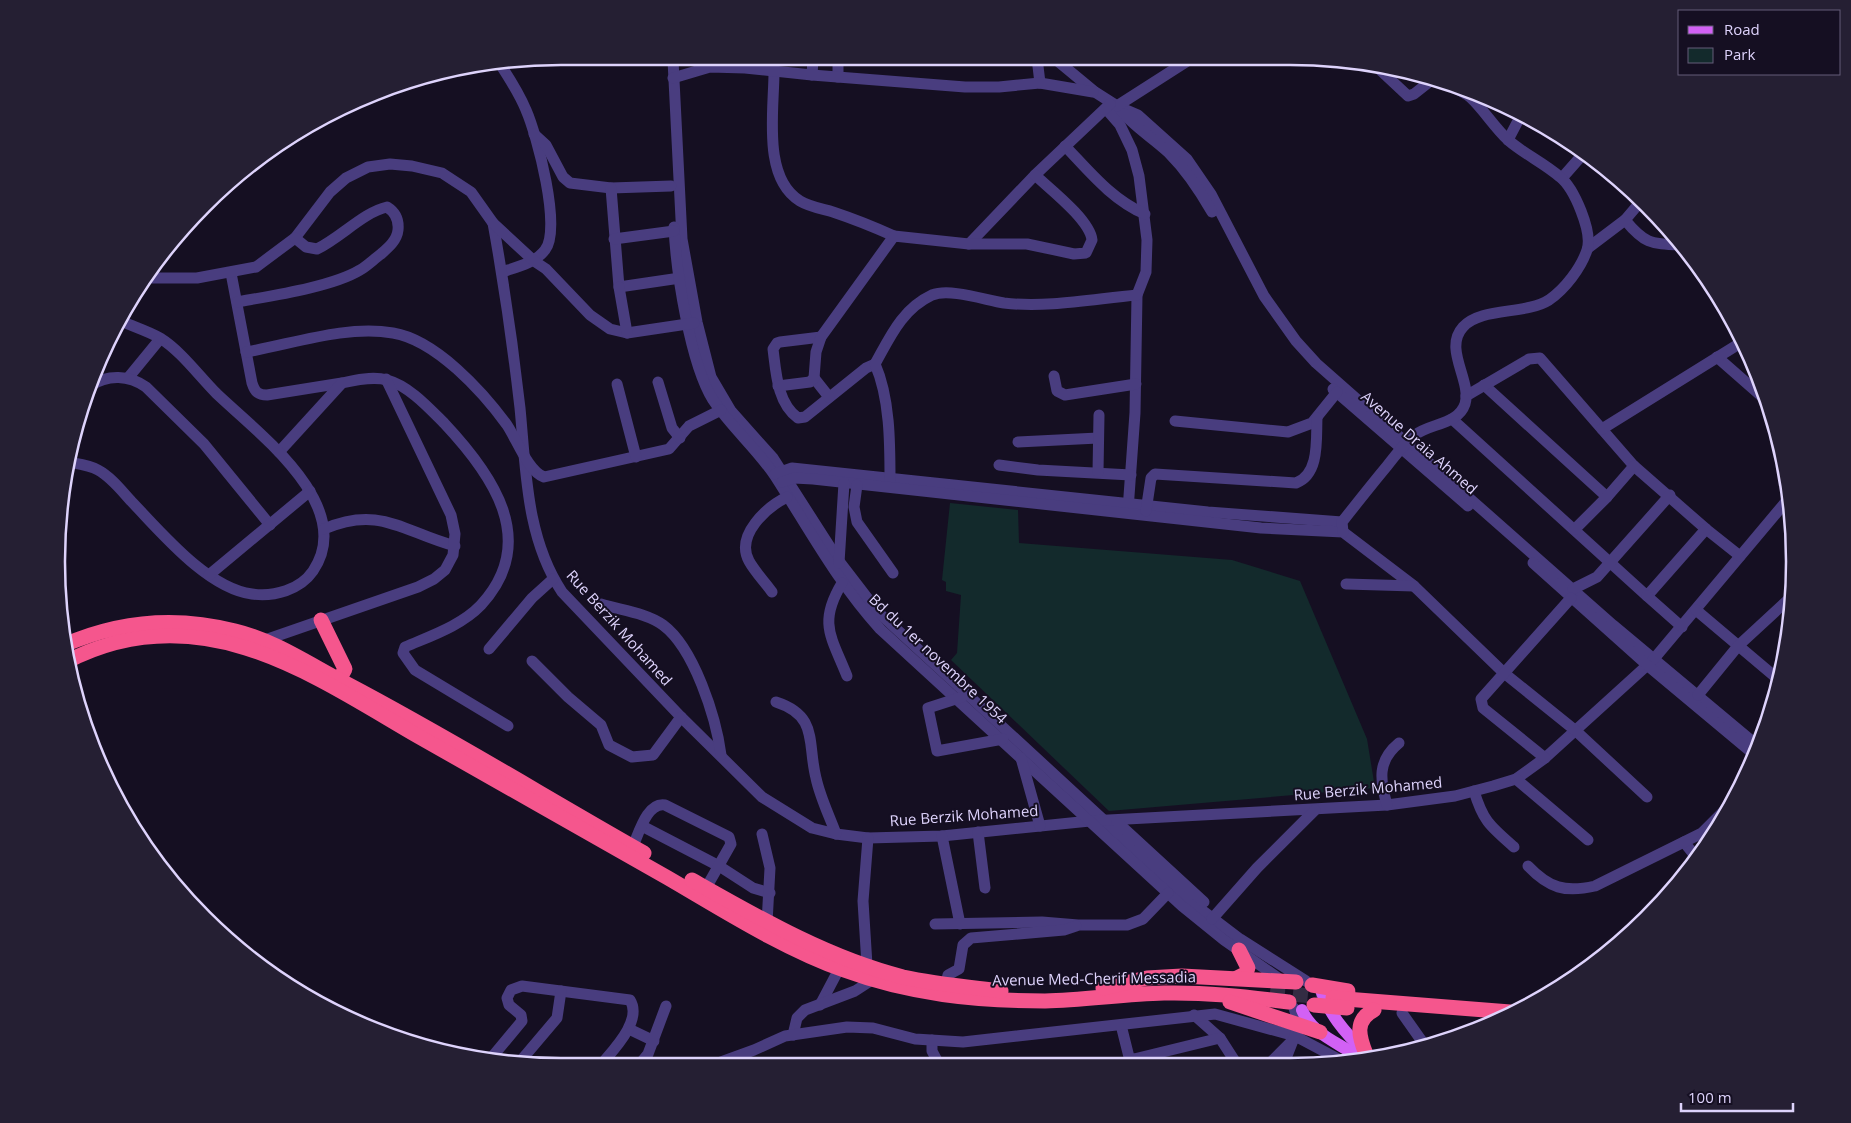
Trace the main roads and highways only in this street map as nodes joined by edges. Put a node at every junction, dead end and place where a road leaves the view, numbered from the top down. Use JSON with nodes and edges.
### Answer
{"nodes":[{"id":1,"x":320,"y":620,"type":"road end"},
{"id":2,"x":72,"y":642,"type":"edge"},
{"id":3,"x":75,"y":658,"type":"edge"},
{"id":4,"x":339,"y":680,"type":"junction"},
{"id":5,"x":1239,"y":950,"type":"road end"},
{"id":6,"x":1237,"y":978,"type":"junction"},
{"id":7,"x":1104,"y":988,"type":"junction"},
{"id":8,"x":1270,"y":992,"type":"tunnel mouth"},
{"id":9,"x":1186,"y":994,"type":"junction"},
{"id":10,"x":1304,"y":1002,"type":"junction"},
{"id":11,"x":1374,"y":1010,"type":"junction"},
{"id":12,"x":1500,"y":1011,"type":"edge"},
{"id":13,"x":1480,"y":1020,"type":"edge"},
{"id":14,"x":1320,"y":1032,"type":"joint"},
{"id":15,"x":1357,"y":1053,"type":"edge"},
{"id":16,"x":1352,"y":1054,"type":"edge"},
{"id":17,"x":1355,"y":1054,"type":"edge"}],
"edges":[{"from":1,"to":4,"type":"highway"},
{"from":2,"to":4,"type":"highway"},
{"from":3,"to":9,"type":"highway","name":"Avenue Med-Cherif Messadia"},
{"from":4,"to":7,"type":"highway"},
{"from":5,"to":6,"type":"highway"},
{"from":6,"to":7,"type":"highway"},
{"from":6,"to":10,"type":"highway"},
{"from":7,"to":8,"type":"highway"},
{"from":9,"to":10,"type":"highway","name":"Avenue Med-Cherif Messadia"},
{"from":9,"to":10,"type":"highway"},
{"from":10,"to":11,"type":"highway","name":"Avenue Med-Cherif Messadia"},
{"from":10,"to":12,"type":"highway"},
{"from":10,"to":14,"type":"highway"},
{"from":10,"to":17,"type":"main road"},
{"from":11,"to":13,"type":"highway","name":"Avenue Med-Cherif Messadia"},
{"from":11,"to":15,"type":"highway"},
{"from":14,"to":16,"type":"main road"}]}
